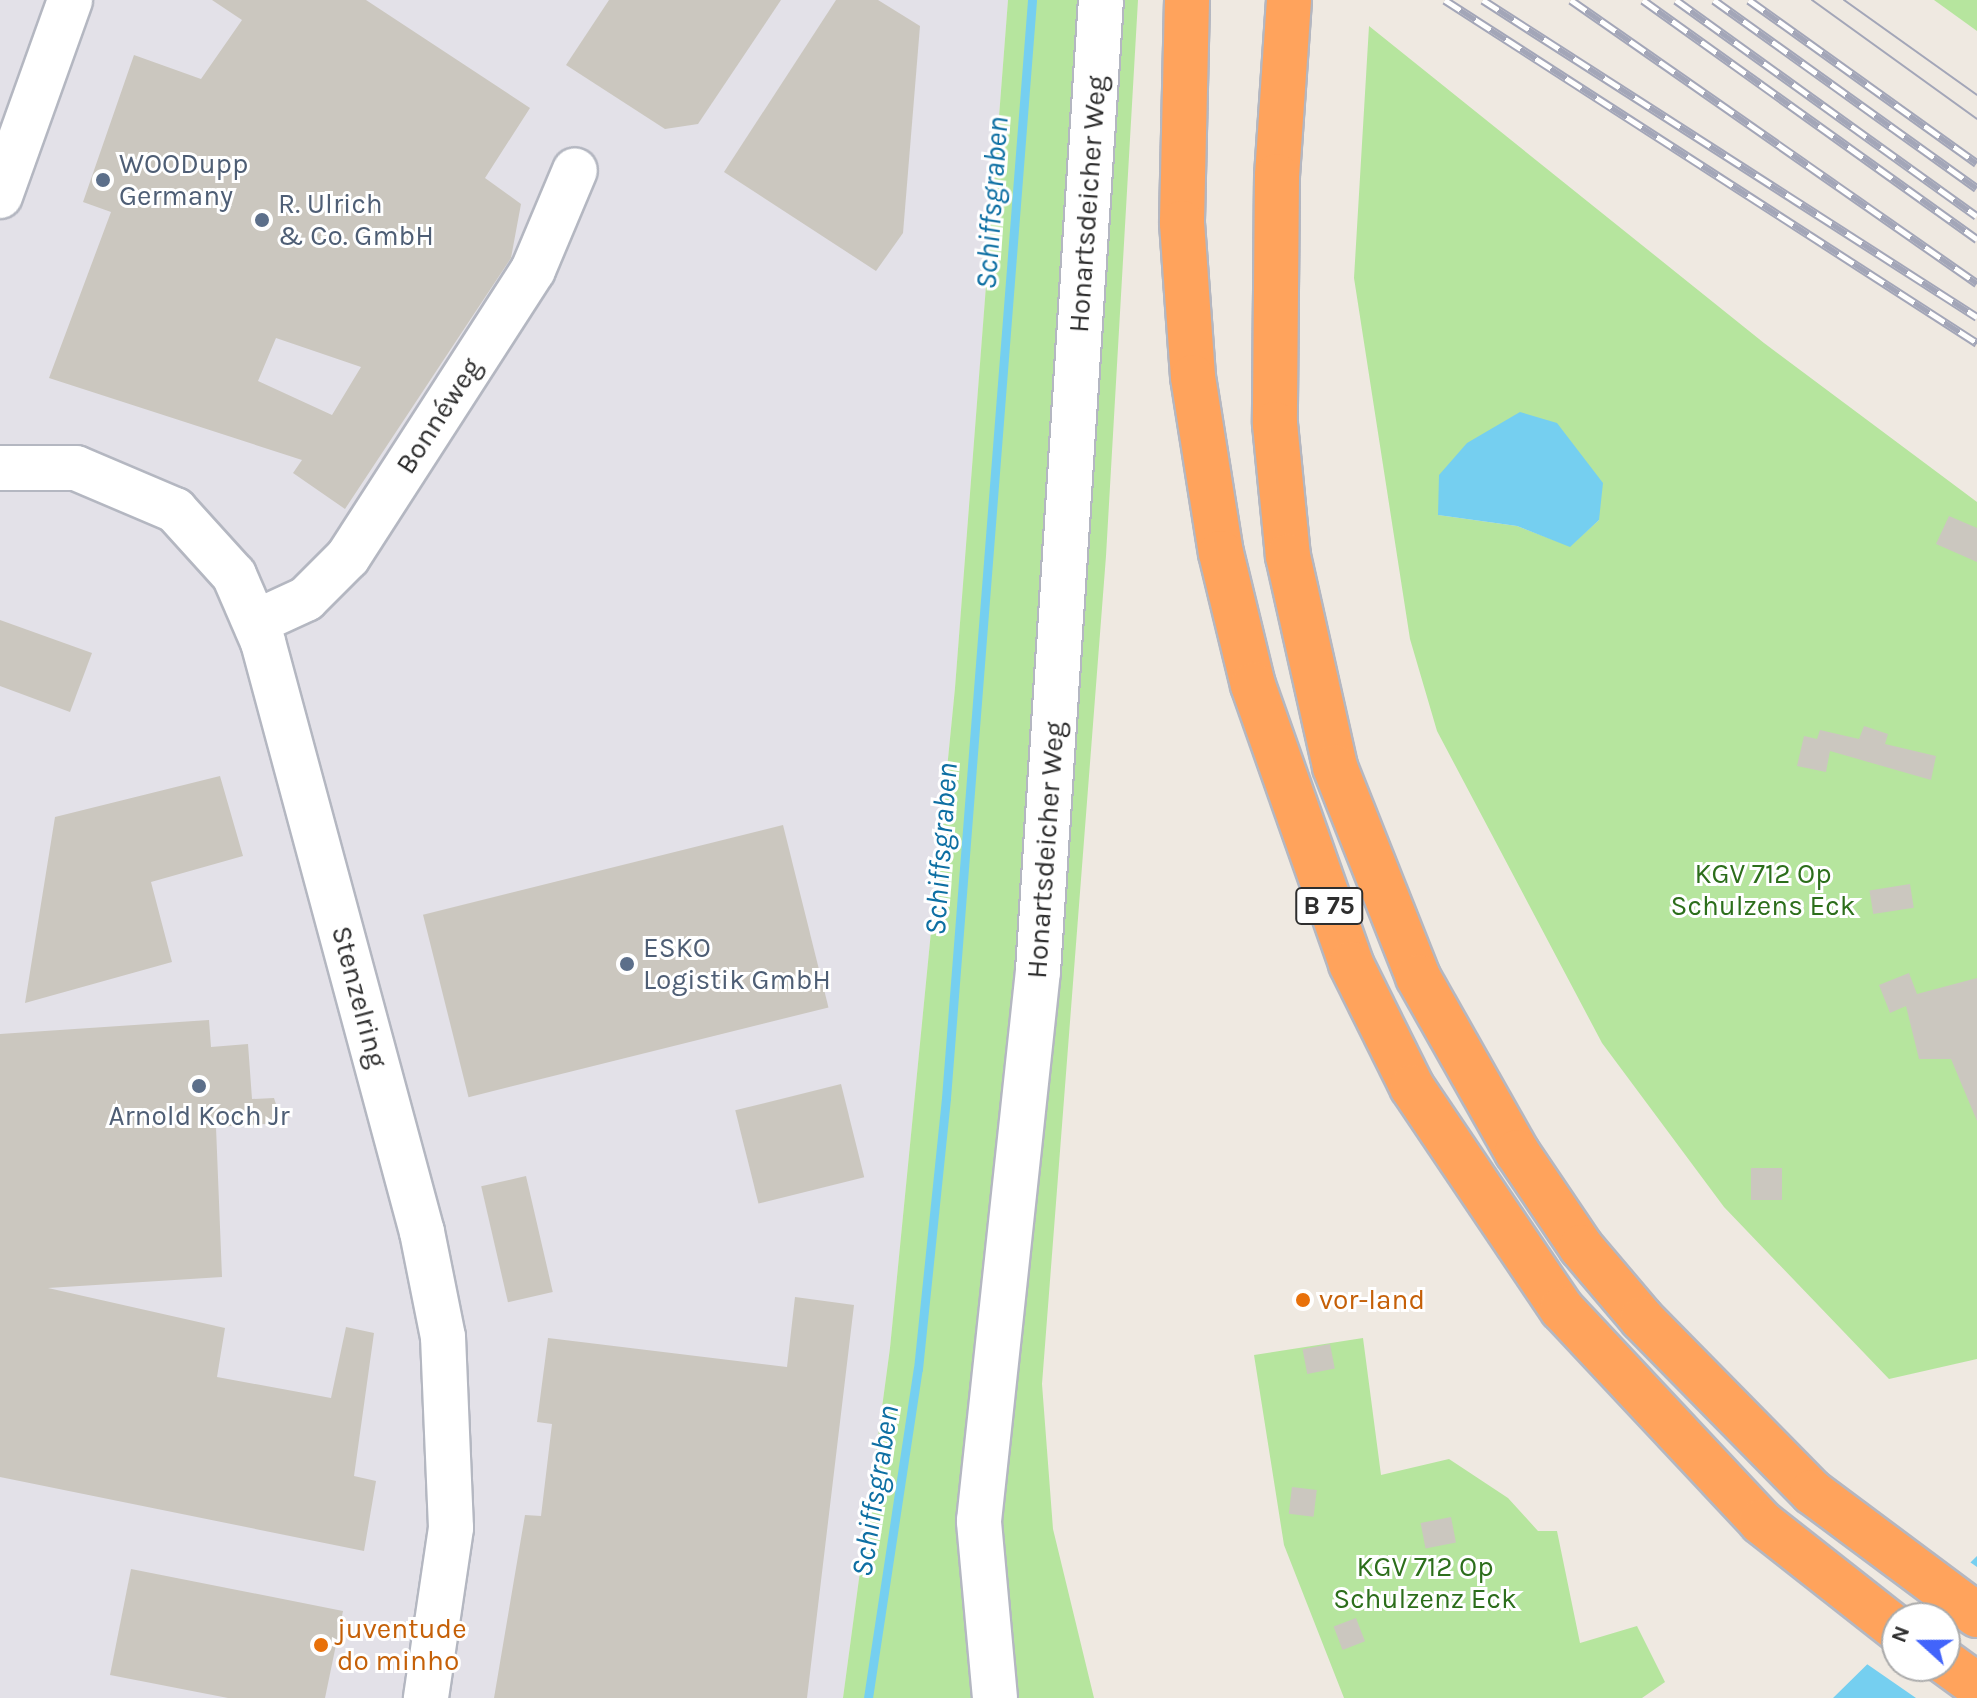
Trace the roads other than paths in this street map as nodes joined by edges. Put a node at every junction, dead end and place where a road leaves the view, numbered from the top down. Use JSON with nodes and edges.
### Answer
{"nodes":[{"id":1,"x":70,"y":0,"type":"edge"},
{"id":2,"x":1101,"y":0,"type":"edge"},
{"id":3,"x":1187,"y":0,"type":"edge"},
{"id":4,"x":1289,"y":0,"type":"edge"},
{"id":5,"x":575,"y":170,"type":"dead end"},
{"id":6,"x":0,"y":196,"type":"edge"},
{"id":7,"x":0,"y":468,"type":"edge"},
{"id":8,"x":256,"y":622,"type":"junction"},
{"id":9,"x":1977,"y":1615,"type":"edge"},
{"id":10,"x":1881,"y":1618,"type":"edge"},
{"id":11,"x":426,"y":1698,"type":"edge"},
{"id":12,"x":995,"y":1698,"type":"edge"}],
"edges":[{"from":1,"to":6,"type":"street"},
{"from":2,"to":12,"type":"street","name":"Honartsdeicher Weg"},
{"from":3,"to":10,"type":"highway","number":"B 75"},
{"from":4,"to":9,"type":"highway","number":"B 75"},
{"from":5,"to":8,"type":"street","name":"Bonnéweg"},
{"from":7,"to":8,"type":"street","name":"Stenzelring"},
{"from":8,"to":11,"type":"street","name":"Stenzelring"}]}
